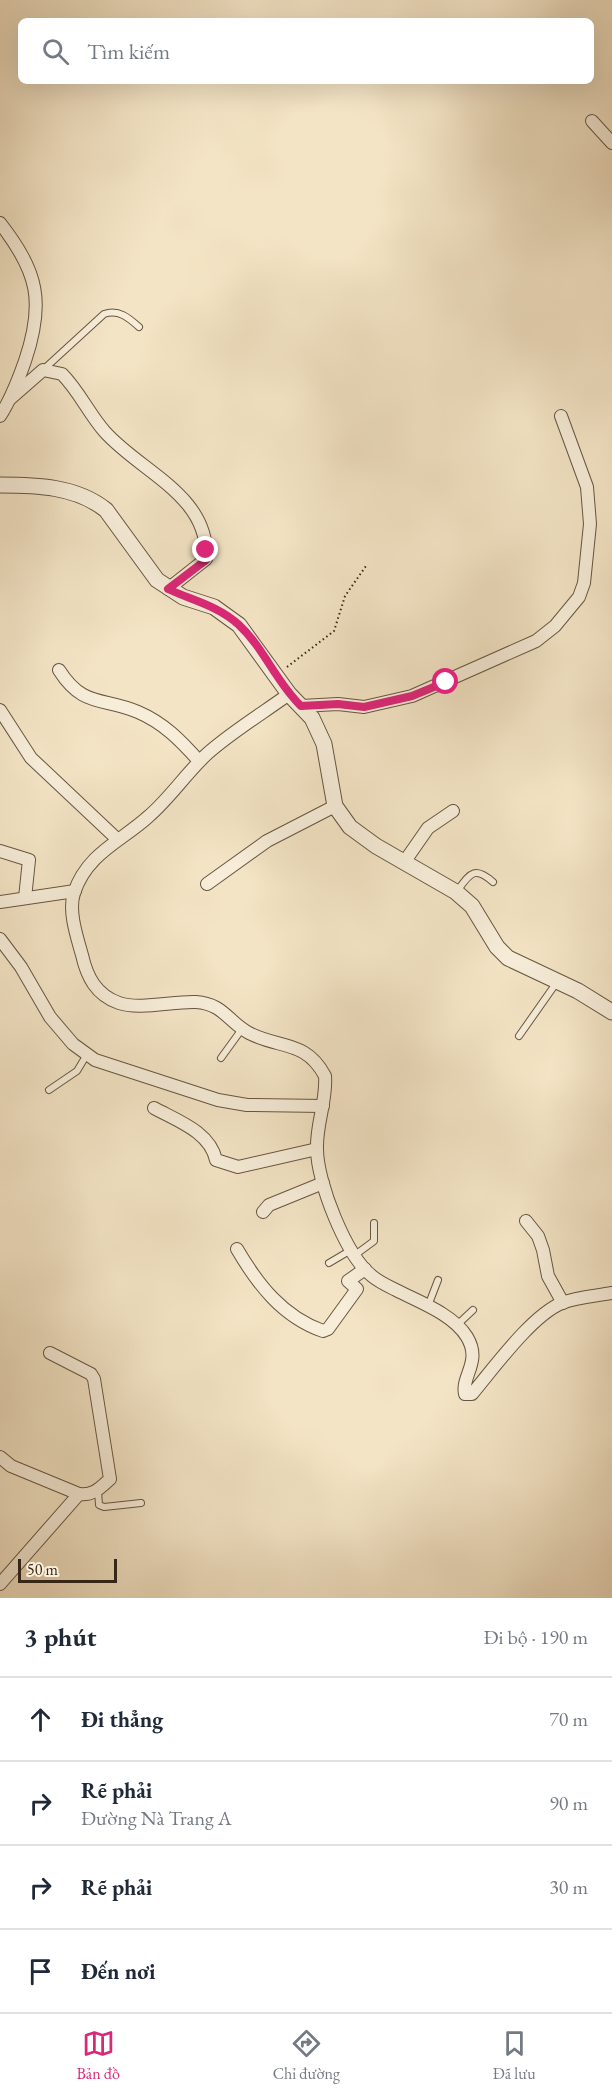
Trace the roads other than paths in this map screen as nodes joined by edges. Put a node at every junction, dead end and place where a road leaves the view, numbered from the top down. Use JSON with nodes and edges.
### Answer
{"nodes":[{"id":1,"x":592,"y":121,"type":"dead end"},
{"id":2,"x":612,"y":143,"type":"edge"},
{"id":3,"x":0,"y":223,"type":"edge"},
{"id":4,"x":140,"y":327,"type":"dead end"},
{"id":5,"x":43,"y":370,"type":"junction"},
{"id":6,"x":11,"y":398,"type":"junction"},
{"id":7,"x":561,"y":416,"type":"dead end"},
{"id":8,"x":0,"y":417,"type":"edge"},
{"id":9,"x":0,"y":485,"type":"edge"},
{"id":10,"x":168,"y":589,"type":"junction"},
{"id":11,"x":59,"y":670,"type":"dead end"},
{"id":12,"x":289,"y":694,"type":"junction"},
{"id":13,"x":301,"y":706,"type":"junction"},
{"id":14,"x":0,"y":710,"type":"edge"},
{"id":15,"x":199,"y":761,"type":"junction"},
{"id":16,"x":335,"y":807,"type":"junction"},
{"id":17,"x":453,"y":811,"type":"dead end"},
{"id":18,"x":117,"y":839,"type":"junction"},
{"id":19,"x":0,"y":851,"type":"edge"},
{"id":20,"x":405,"y":861,"type":"junction"},
{"id":21,"x":493,"y":882,"type":"dead end"},
{"id":22,"x":207,"y":884,"type":"dead end"},
{"id":23,"x":75,"y":891,"type":"junction"},
{"id":24,"x":456,"y":892,"type":"junction"},
{"id":25,"x":25,"y":898,"type":"junction"},
{"id":26,"x":0,"y":902,"type":"edge"},
{"id":27,"x":0,"y":939,"type":"edge"},
{"id":28,"x":557,"y":982,"type":"junction"},
{"id":29,"x":612,"y":1012,"type":"edge"},
{"id":30,"x":243,"y":1029,"type":"junction"},
{"id":31,"x":519,"y":1036,"type":"dead end"},
{"id":32,"x":86,"y":1056,"type":"junction"},
{"id":33,"x":221,"y":1058,"type":"dead end"},
{"id":34,"x":49,"y":1090,"type":"dead end"},
{"id":35,"x":323,"y":1106,"type":"junction"},
{"id":36,"x":154,"y":1108,"type":"dead end"},
{"id":37,"x":317,"y":1149,"type":"junction"},
{"id":38,"x":323,"y":1183,"type":"junction"},
{"id":39,"x":263,"y":1212,"type":"dead end"},
{"id":40,"x":526,"y":1221,"type":"dead end"},
{"id":41,"x":374,"y":1223,"type":"dead end"},
{"id":42,"x":237,"y":1249,"type":"dead end"},
{"id":43,"x":353,"y":1252,"type":"junction"},
{"id":44,"x":329,"y":1263,"type":"dead end"},
{"id":45,"x":365,"y":1269,"type":"junction"},
{"id":46,"x":438,"y":1280,"type":"dead end"},
{"id":47,"x":612,"y":1293,"type":"edge"},
{"id":48,"x":563,"y":1303,"type":"junction"},
{"id":49,"x":428,"y":1306,"type":"junction"},
{"id":50,"x":473,"y":1310,"type":"dead end"},
{"id":51,"x":457,"y":1325,"type":"junction"},
{"id":52,"x":50,"y":1353,"type":"dead end"},
{"id":53,"x":0,"y":1457,"type":"edge"},
{"id":54,"x":98,"y":1491,"type":"junction"},
{"id":55,"x":79,"y":1494,"type":"junction"},
{"id":56,"x":141,"y":1503,"type":"dead end"},
{"id":57,"x":0,"y":1584,"type":"edge"}],
"edges":[{"from":1,"to":2,"type":"street"},
{"from":3,"to":6,"type":"street"},
{"from":4,"to":5,"type":"lane"},
{"from":5,"to":6,"type":"street"},
{"from":5,"to":10,"type":"street"},
{"from":6,"to":8,"type":"street"},
{"from":7,"to":13,"type":"street"},
{"from":9,"to":10,"type":"street"},
{"from":10,"to":12,"type":"street"},
{"from":11,"to":15,"type":"street"},
{"from":12,"to":13,"type":"street"},
{"from":12,"to":15,"type":"street"},
{"from":13,"to":16,"type":"street"},
{"from":14,"to":18,"type":"street"},
{"from":15,"to":18,"type":"street"},
{"from":16,"to":20,"type":"street"},
{"from":16,"to":22,"type":"street"},
{"from":17,"to":20,"type":"street"},
{"from":18,"to":23,"type":"street"},
{"from":19,"to":25,"type":"street"},
{"from":20,"to":24,"type":"street"},
{"from":21,"to":24,"type":"lane"},
{"from":23,"to":25,"type":"street"},
{"from":23,"to":30,"type":"street"},
{"from":24,"to":28,"type":"street"},
{"from":25,"to":26,"type":"street"},
{"from":27,"to":32,"type":"street"},
{"from":28,"to":29,"type":"street"},
{"from":28,"to":31,"type":"lane"},
{"from":30,"to":33,"type":"lane"},
{"from":30,"to":35,"type":"street"},
{"from":32,"to":34,"type":"lane"},
{"from":32,"to":35,"type":"street"},
{"from":35,"to":37,"type":"street"},
{"from":36,"to":37,"type":"street"},
{"from":37,"to":38,"type":"street"},
{"from":38,"to":39,"type":"street"},
{"from":38,"to":43,"type":"street"},
{"from":40,"to":48,"type":"street"},
{"from":41,"to":43,"type":"lane"},
{"from":42,"to":45,"type":"street"},
{"from":43,"to":44,"type":"lane"},
{"from":43,"to":45,"type":"street"},
{"from":45,"to":49,"type":"street"},
{"from":46,"to":49,"type":"lane"},
{"from":47,"to":48,"type":"street"},
{"from":48,"to":51,"type":"street"},
{"from":49,"to":51,"type":"street"},
{"from":50,"to":51,"type":"lane"},
{"from":52,"to":54,"type":"street"},
{"from":53,"to":55,"type":"street"},
{"from":54,"to":55,"type":"street"},
{"from":54,"to":56,"type":"lane"},
{"from":55,"to":57,"type":"street"}]}
